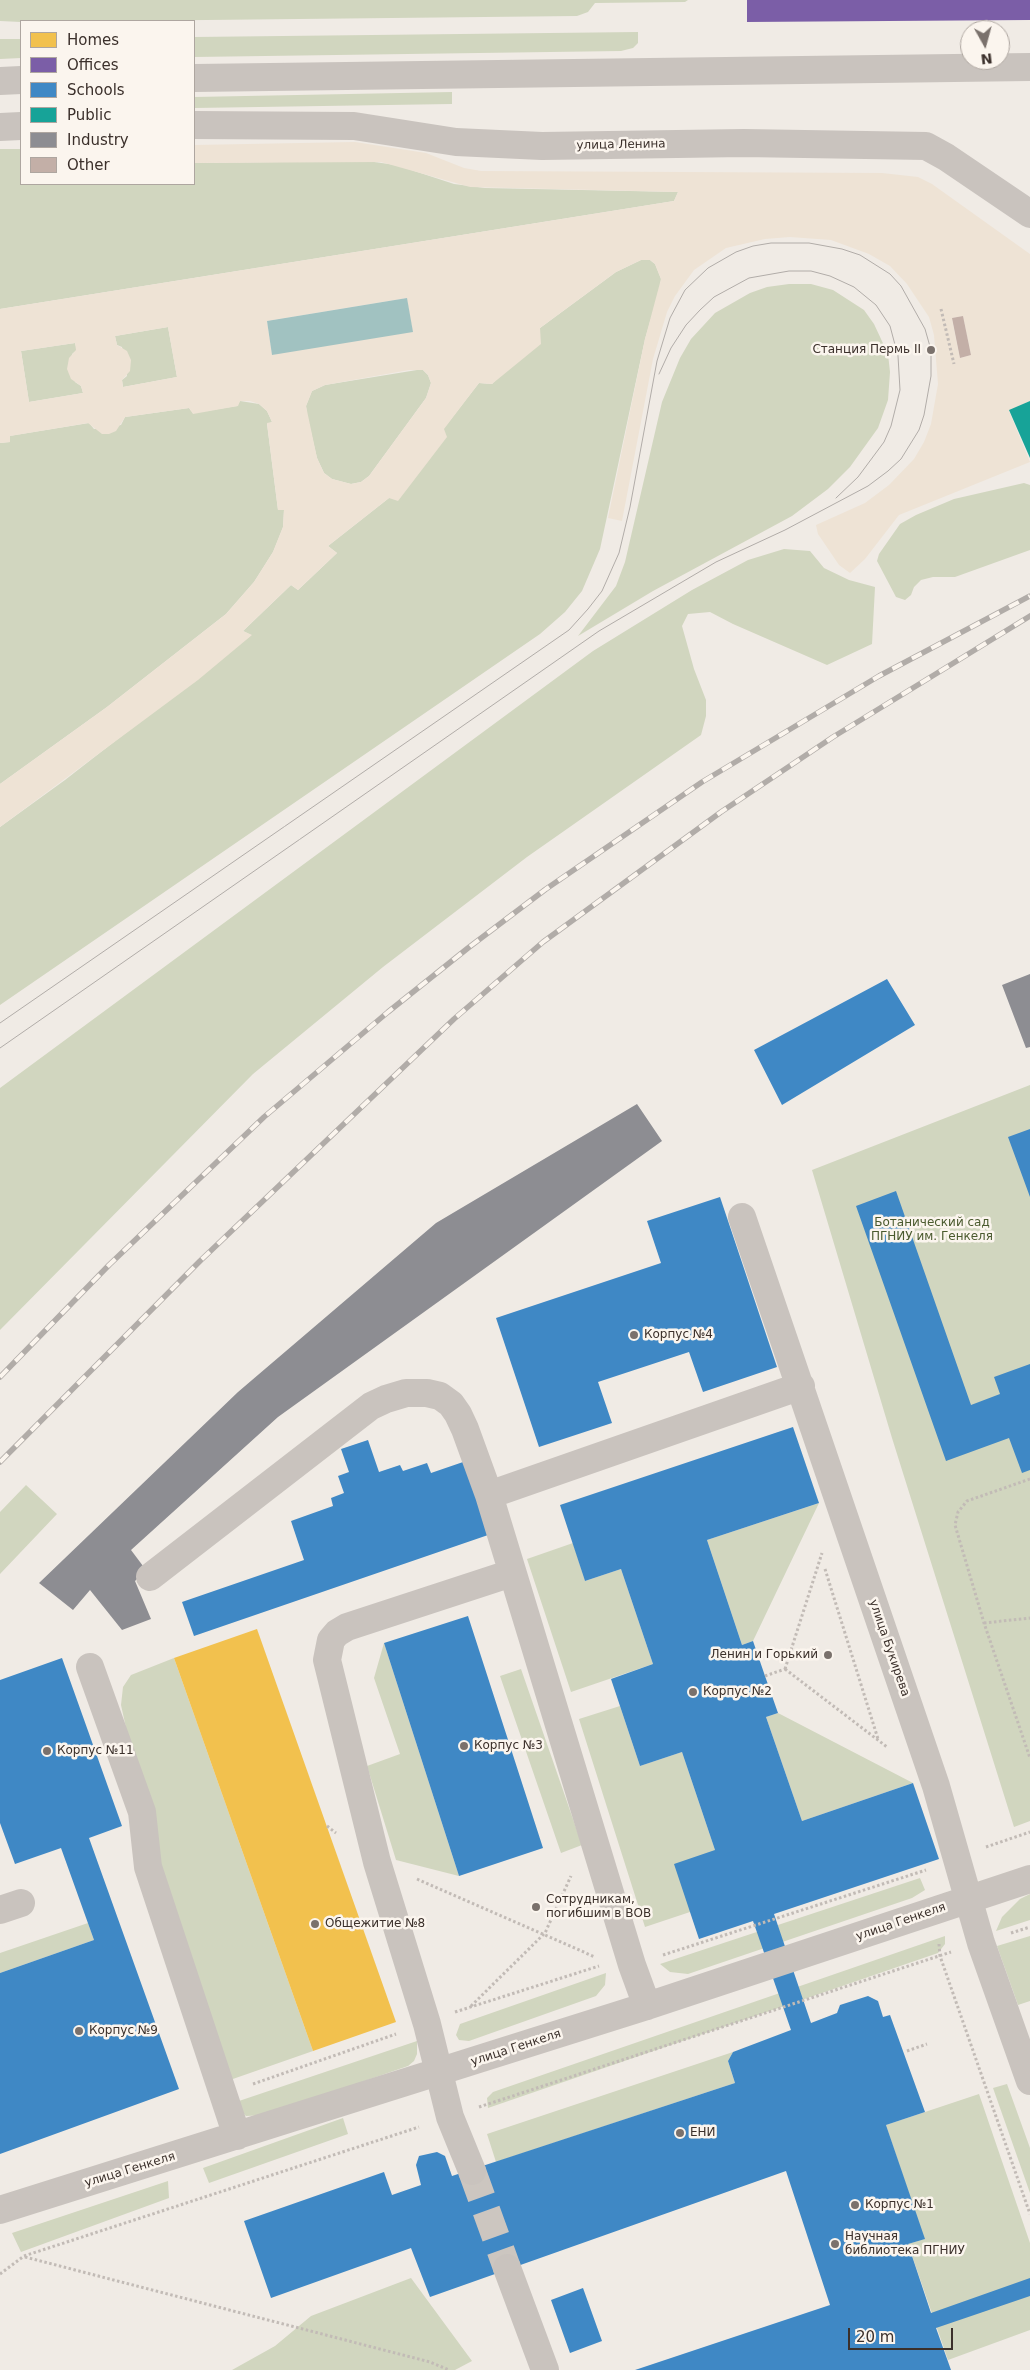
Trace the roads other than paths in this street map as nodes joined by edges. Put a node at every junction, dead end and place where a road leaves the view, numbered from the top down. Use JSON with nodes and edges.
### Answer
{"nodes":[{"id":1,"x":1030,"y":67,"type":"edge"},
{"id":2,"x":195,"y":78,"type":"edge"},
{"id":3,"x":20,"y":80,"type":"edge"},
{"id":4,"x":0,"y":81,"type":"edge"},
{"id":5,"x":195,"y":125,"type":"edge"},
{"id":6,"x":20,"y":126,"type":"edge"},
{"id":7,"x":0,"y":127,"type":"edge"},
{"id":8,"x":1030,"y":214,"type":"edge"},
{"id":9,"x":742,"y":1217,"type":"dead end"},
{"id":10,"x":801,"y":1386,"type":"junction"},
{"id":11,"x":489,"y":1494,"type":"junction"},
{"id":12,"x":512,"y":1573,"type":"junction"},
{"id":13,"x":150,"y":1577,"type":"dead end"},
{"id":14,"x":90,"y":1666,"type":"dead end"},
{"id":15,"x":1030,"y":1879,"type":"edge"},
{"id":16,"x":968,"y":1898,"type":"junction"},
{"id":17,"x":647,"y":2006,"type":"junction"},
{"id":18,"x":438,"y":2073,"type":"junction"},
{"id":19,"x":1030,"y":2081,"type":"edge"},
{"id":20,"x":237,"y":2136,"type":"junction"},
{"id":21,"x":472,"y":2171,"type":"tunnel mouth"},
{"id":22,"x":0,"y":2210,"type":"edge"},
{"id":23,"x":507,"y":2268,"type":"tunnel mouth"},
{"id":24,"x":545,"y":2370,"type":"edge"}],
"edges":[{"from":1,"to":2,"type":"street"},
{"from":3,"to":4,"type":"street"},
{"from":5,"to":8,"type":"street","name":"улица Ленина"},
{"from":6,"to":7,"type":"street"},
{"from":9,"to":10,"type":"street","name":"улица Букирева"},
{"from":10,"to":11,"type":"street"},
{"from":10,"to":16,"type":"street","name":"улица Букирева"},
{"from":11,"to":12,"type":"street"},
{"from":11,"to":13,"type":"street"},
{"from":12,"to":17,"type":"street"},
{"from":12,"to":18,"type":"street"},
{"from":14,"to":20,"type":"street"},
{"from":15,"to":16,"type":"street","name":"улица Генкеля"},
{"from":16,"to":17,"type":"street","name":"улица Генкеля"},
{"from":16,"to":19,"type":"street","name":"улица Букирева"},
{"from":17,"to":18,"type":"street","name":"улица Генкеля"},
{"from":18,"to":20,"type":"street","name":"улица Генкеля"},
{"from":18,"to":21,"type":"street"},
{"from":20,"to":22,"type":"street","name":"улица Генкеля"},
{"from":23,"to":24,"type":"street"}]}
